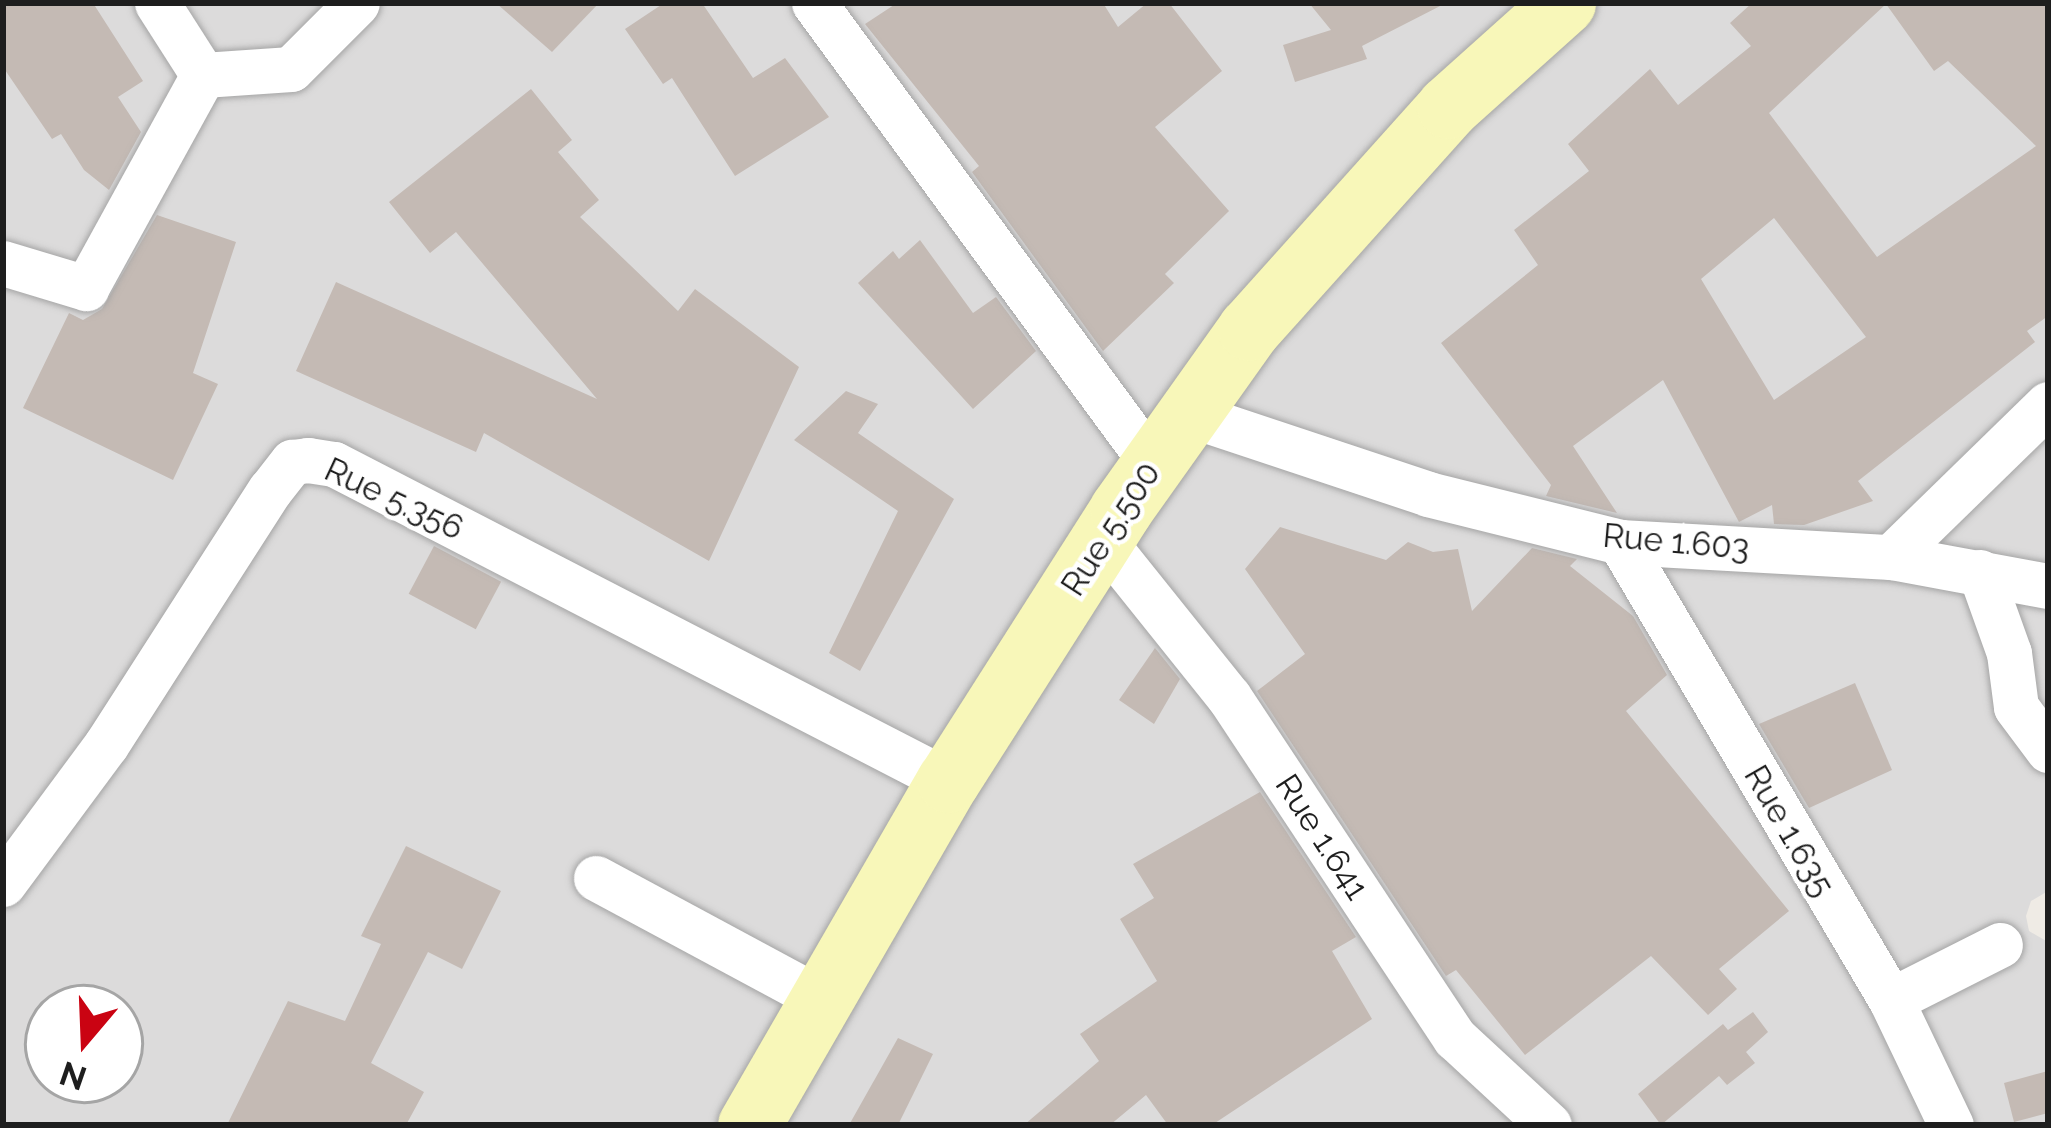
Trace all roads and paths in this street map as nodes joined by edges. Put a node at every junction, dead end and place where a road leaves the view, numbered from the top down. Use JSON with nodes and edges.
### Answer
{"nodes":[{"id":1,"x":157,"y":3,"type":"edge"},
{"id":2,"x":357,"y":3,"type":"edge"},
{"id":3,"x":814,"y":3,"type":"edge"},
{"id":4,"x":1564,"y":3,"type":"edge"},
{"id":5,"x":203,"y":76,"type":"junction"},
{"id":6,"x":3,"y":262,"type":"edge"},
{"id":7,"x":2048,"y":404,"type":"edge"},
{"id":8,"x":1188,"y":414,"type":"junction"},
{"id":9,"x":1153,"y":465,"type":"junction"},
{"id":10,"x":1103,"y":540,"type":"junction"},
{"id":11,"x":1620,"y":542,"type":"junction"},
{"id":12,"x":1891,"y":556,"type":"junction"},
{"id":13,"x":1980,"y":572,"type":"junction"},
{"id":14,"x":2048,"y":586,"type":"edge"},
{"id":15,"x":2048,"y":750,"type":"edge"},
{"id":16,"x":948,"y":782,"type":"junction"},
{"id":17,"x":596,"y":878,"type":"dead end"},
{"id":18,"x":3,"y":884,"type":"edge"},
{"id":19,"x":2000,"y":945,"type":"dead end"},
{"id":20,"x":821,"y":999,"type":"junction"},
{"id":21,"x":1891,"y":1000,"type":"junction"},
{"id":22,"x":749,"y":1125,"type":"edge"},
{"id":23,"x":1550,"y":1125,"type":"edge"},
{"id":24,"x":1951,"y":1125,"type":"edge"}],
"edges":[{"from":1,"to":5,"type":"street"},
{"from":2,"to":5,"type":"street"},
{"from":3,"to":9,"type":"street"},
{"from":4,"to":8,"type":"main road","name":"Rue 5.500"},
{"from":5,"to":6,"type":"street"},
{"from":7,"to":12,"type":"street"},
{"from":8,"to":9,"type":"main road","name":"Rue 5.500"},
{"from":8,"to":11,"type":"street","name":"Rue 1.603"},
{"from":9,"to":10,"type":"main road","name":"Rue 5.500"},
{"from":10,"to":16,"type":"main road","name":"Rue 5.500"},
{"from":10,"to":23,"type":"street","name":"Rue 1.641"},
{"from":11,"to":12,"type":"street","name":"Rue 1.603"},
{"from":11,"to":21,"type":"street","name":"Rue 1.635"},
{"from":12,"to":13,"type":"street","name":"Rue 1.603"},
{"from":13,"to":14,"type":"street","name":"Rue 1.603"},
{"from":13,"to":15,"type":"street"},
{"from":16,"to":18,"type":"street","name":"Rue 5.356"},
{"from":16,"to":20,"type":"main road","name":"Rue 5.500"},
{"from":17,"to":20,"type":"street"},
{"from":19,"to":21,"type":"street"},
{"from":20,"to":22,"type":"main road","name":"Rue 5.500"},
{"from":21,"to":24,"type":"street","name":"Rue 1.635"}]}
